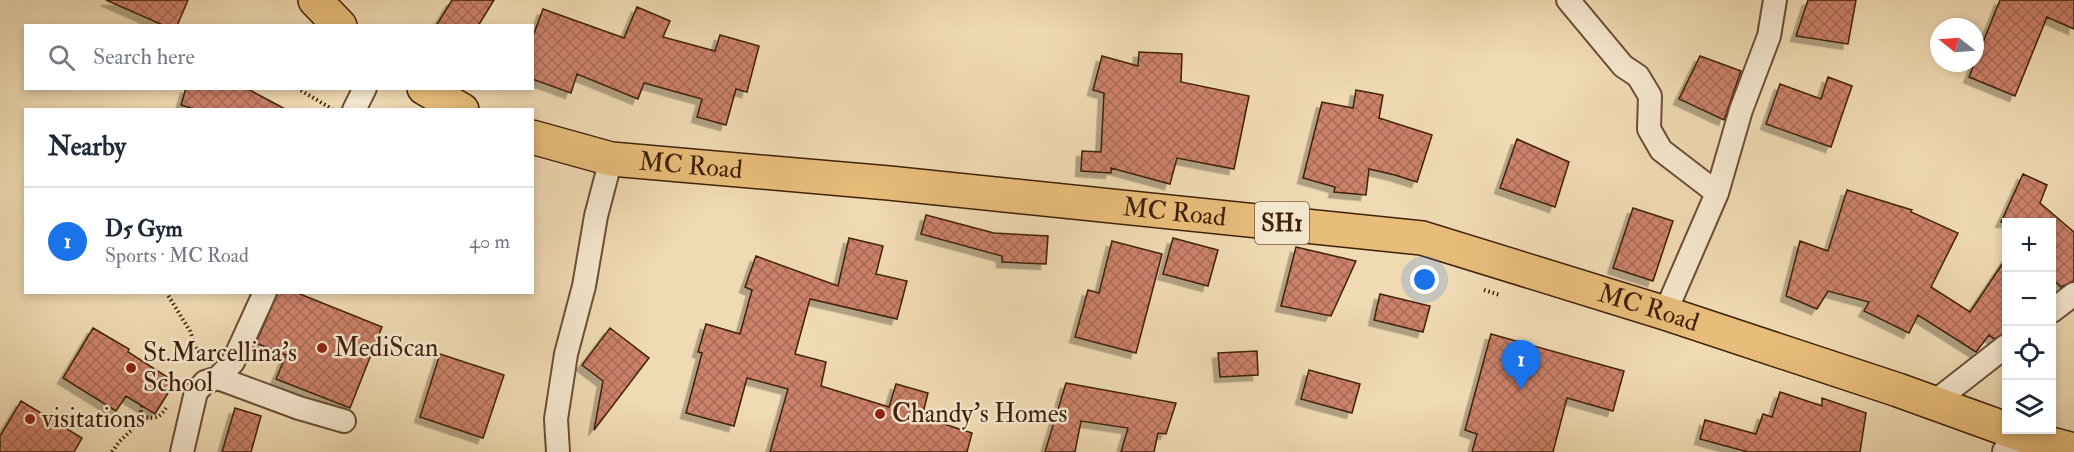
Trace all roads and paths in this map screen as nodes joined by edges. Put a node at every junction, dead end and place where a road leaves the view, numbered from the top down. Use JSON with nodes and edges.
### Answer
{"nodes":[{"id":1,"x":315,"y":0,"type":"edge"},
{"id":2,"x":1568,"y":0,"type":"edge"},
{"id":3,"x":1775,"y":0,"type":"edge"},
{"id":4,"x":338,"y":24,"type":"edge"},
{"id":5,"x":300,"y":90,"type":"edge"},
{"id":6,"x":364,"y":90,"type":"edge"},
{"id":7,"x":427,"y":90,"type":"edge"},
{"id":8,"x":330,"y":108,"type":"edge"},
{"id":9,"x":355,"y":108,"type":"edge"},
{"id":10,"x":459,"y":108,"type":"edge"},
{"id":11,"x":534,"y":138,"type":"edge"},
{"id":12,"x":611,"y":159,"type":"junction"},
{"id":13,"x":1718,"y":193,"type":"junction"},
{"id":14,"x":1482,"y":289,"type":"dead end"},
{"id":15,"x":167,"y":294,"type":"edge"},
{"id":16,"x":264,"y":294,"type":"edge"},
{"id":17,"x":2074,"y":294,"type":"edge"},
{"id":18,"x":1502,"y":296,"type":"dead end"},
{"id":19,"x":2056,"y":308,"type":"edge"},
{"id":20,"x":1665,"y":313,"type":"junction"},
{"id":21,"x":2002,"y":350,"type":"edge"},
{"id":22,"x":194,"y":367,"type":"dead end"},
{"id":23,"x":218,"y":378,"type":"junction"},
{"id":24,"x":1933,"y":402,"type":"junction"},
{"id":25,"x":142,"y":406,"type":"dead end"},
{"id":26,"x":161,"y":415,"type":"dead end"},
{"id":27,"x":145,"y":417,"type":"junction"},
{"id":28,"x":344,"y":421,"type":"dead end"},
{"id":29,"x":2014,"y":438,"type":"edge"},
{"id":30,"x":2074,"y":450,"type":"edge"},
{"id":31,"x":112,"y":452,"type":"edge"},
{"id":32,"x":182,"y":452,"type":"edge"},
{"id":33,"x":558,"y":452,"type":"edge"}],
"edges":[{"from":1,"to":4,"type":"main road"},
{"from":2,"to":13,"type":"street"},
{"from":3,"to":13,"type":"street"},
{"from":5,"to":8,"type":"path"},
{"from":6,"to":9,"type":"street"},
{"from":7,"to":10,"type":"main road"},
{"from":11,"to":12,"type":"main road","name":"MC Road","number":"SH1"},
{"from":12,"to":20,"type":"main road","name":"MC Road","number":"SH1"},
{"from":12,"to":33,"type":"street"},
{"from":13,"to":20,"type":"street"},
{"from":14,"to":18,"type":"path"},
{"from":15,"to":22,"type":"path"},
{"from":16,"to":23,"type":"street"},
{"from":17,"to":19,"type":"street"},
{"from":20,"to":24,"type":"main road","name":"MC Road","number":"SH1"},
{"from":21,"to":24,"type":"street"},
{"from":23,"to":28,"type":"street"},
{"from":23,"to":32,"type":"street"},
{"from":24,"to":29,"type":"main road","name":"MC Road","number":"SH1"},
{"from":25,"to":27,"type":"path"},
{"from":26,"to":27,"type":"path"},
{"from":27,"to":31,"type":"path"},
{"from":29,"to":30,"type":"main road","name":"MC Road","number":"SH1"}]}
